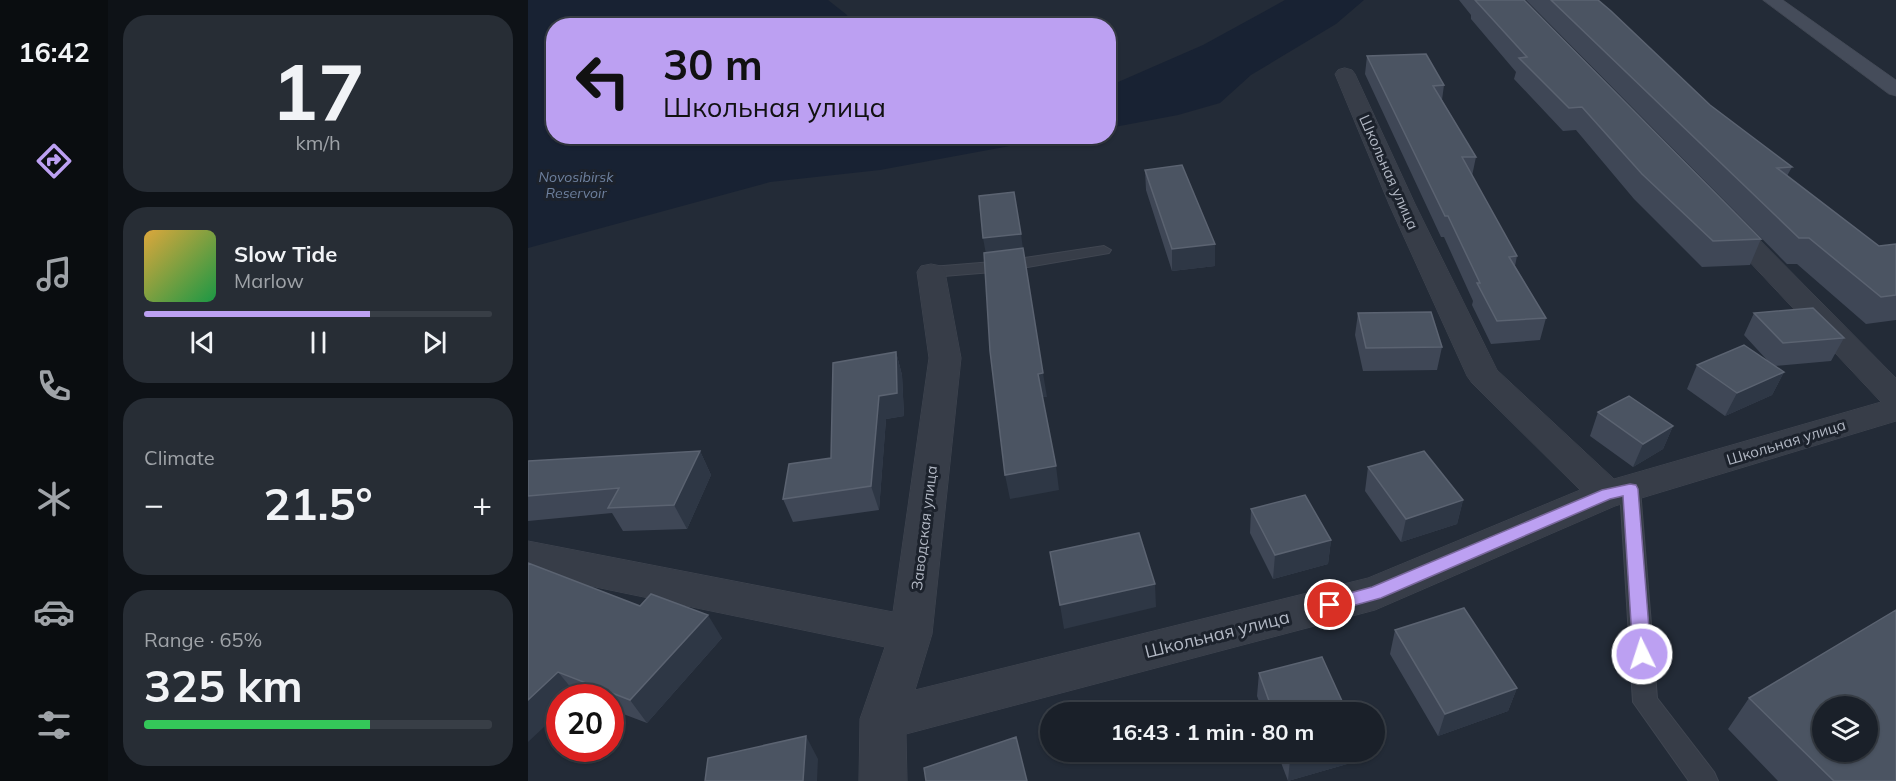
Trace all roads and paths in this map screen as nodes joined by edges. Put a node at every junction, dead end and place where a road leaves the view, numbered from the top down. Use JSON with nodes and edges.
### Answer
{"nodes":[{"id":1,"x":1772,"y":0,"type":"edge"},
{"id":2,"x":1346,"y":74,"type":"dead end"},
{"id":3,"x":1896,"y":90,"type":"edge"},
{"id":4,"x":1705,"y":199,"type":"edge"},
{"id":5,"x":1104,"y":250,"type":"dead end"},
{"id":6,"x":931,"y":272,"type":"joint"},
{"id":7,"x":1896,"y":398,"type":"edge"},
{"id":8,"x":1896,"y":409,"type":"edge"},
{"id":9,"x":1619,"y":492,"type":"junction"},
{"id":10,"x":528,"y":557,"type":"edge"},
{"id":11,"x":911,"y":634,"type":"junction"},
{"id":12,"x":884,"y":719,"type":"junction"},
{"id":13,"x":883,"y":781,"type":"edge"},
{"id":14,"x":1705,"y":781,"type":"edge"}],
"edges":[{"from":1,"to":3,"type":"main road"},
{"from":2,"to":9,"type":"street","name":"Школьная улица"},
{"from":4,"to":7,"type":"street"},
{"from":5,"to":6,"type":"lane"},
{"from":6,"to":11,"type":"street","name":"Заводская улица"},
{"from":8,"to":9,"type":"street","name":"Школьная улица"},
{"from":9,"to":12,"type":"street","name":"Школьная улица"},
{"from":9,"to":14,"type":"lane"},
{"from":10,"to":11,"type":"street"},
{"from":11,"to":12,"type":"street","name":"Заводская улица"},
{"from":12,"to":13,"type":"street","name":"Заводская улица"}]}
